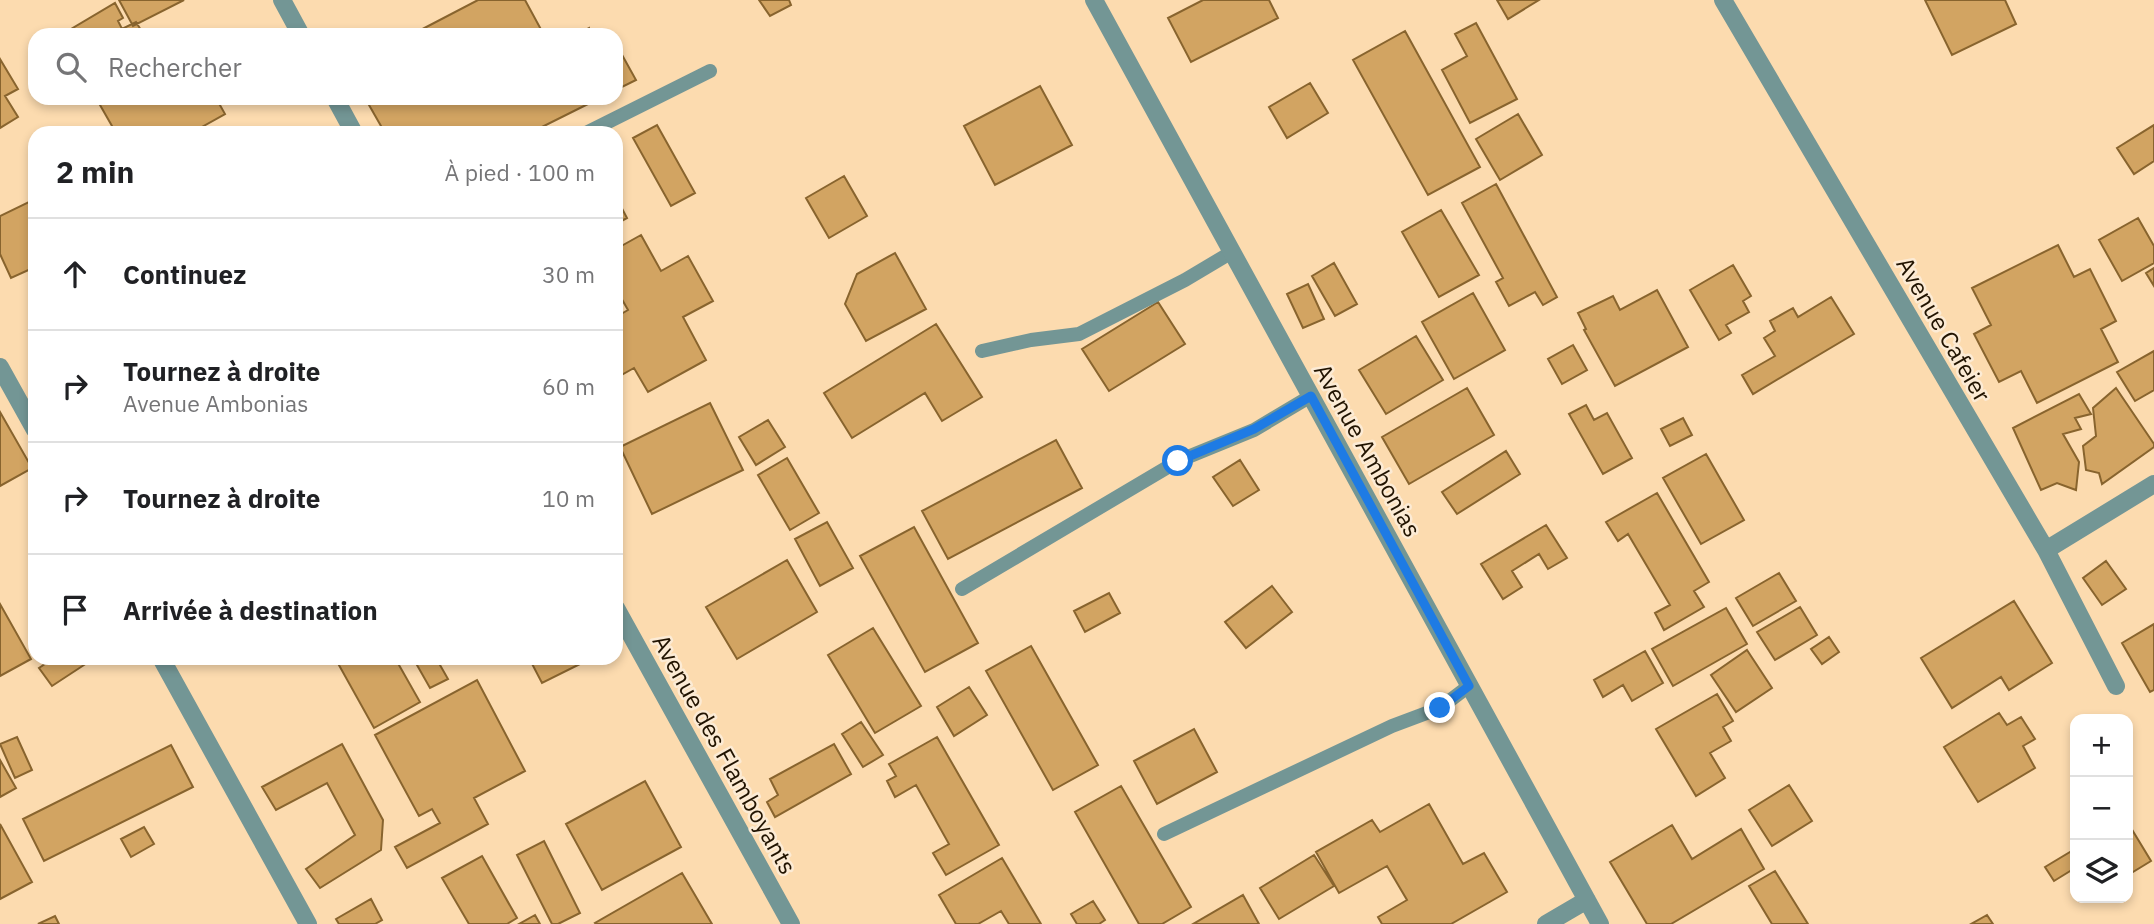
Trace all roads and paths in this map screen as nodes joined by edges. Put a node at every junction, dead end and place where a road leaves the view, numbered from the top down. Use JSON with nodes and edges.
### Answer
{"nodes":[{"id":1,"x":282,"y":0,"type":"edge"},
{"id":2,"x":1094,"y":0,"type":"edge"},
{"id":3,"x":1723,"y":0,"type":"edge"},
{"id":4,"x":297,"y":28,"type":"edge"},
{"id":5,"x":710,"y":71,"type":"dead end"},
{"id":6,"x":339,"y":105,"type":"edge"},
{"id":7,"x":350,"y":126,"type":"edge"},
{"id":8,"x":600,"y":126,"type":"edge"},
{"id":9,"x":1232,"y":252,"type":"junction"},
{"id":10,"x":982,"y":351,"type":"dead end"},
{"id":11,"x":0,"y":367,"type":"edge"},
{"id":12,"x":1311,"y":396,"type":"junction"},
{"id":13,"x":28,"y":417,"type":"edge"},
{"id":14,"x":2154,"y":484,"type":"edge"},
{"id":15,"x":2046,"y":550,"type":"junction"},
{"id":16,"x":962,"y":589,"type":"dead end"},
{"id":17,"x":623,"y":621,"type":"edge"},
{"id":18,"x":165,"y":665,"type":"edge"},
{"id":19,"x":1469,"y":686,"type":"junction"},
{"id":20,"x":2116,"y":686,"type":"dead end"},
{"id":21,"x":1164,"y":834,"type":"dead end"},
{"id":22,"x":1587,"y":900,"type":"junction"},
{"id":23,"x":308,"y":924,"type":"edge"},
{"id":24,"x":792,"y":924,"type":"edge"},
{"id":25,"x":1546,"y":924,"type":"edge"},
{"id":26,"x":1600,"y":924,"type":"edge"}],
"edges":[{"from":1,"to":4,"type":"street"},
{"from":2,"to":9,"type":"street","name":"Avenue Ambonias"},
{"from":3,"to":15,"type":"street","name":"Avenue Cafeier"},
{"from":5,"to":8,"type":"lane"},
{"from":6,"to":7,"type":"street"},
{"from":9,"to":10,"type":"lane"},
{"from":9,"to":12,"type":"street","name":"Avenue Ambonias"},
{"from":11,"to":13,"type":"street"},
{"from":12,"to":16,"type":"lane"},
{"from":12,"to":19,"type":"street","name":"Avenue Ambonias"},
{"from":14,"to":15,"type":"street"},
{"from":15,"to":20,"type":"street","name":"Avenue Cafeier"},
{"from":17,"to":24,"type":"street","name":"Avenue des Flamboyants"},
{"from":18,"to":23,"type":"street"},
{"from":19,"to":21,"type":"lane"},
{"from":19,"to":22,"type":"street","name":"Avenue Ambonias"},
{"from":22,"to":25,"type":"street"},
{"from":22,"to":26,"type":"street","name":"Avenue Ambonias"}]}
